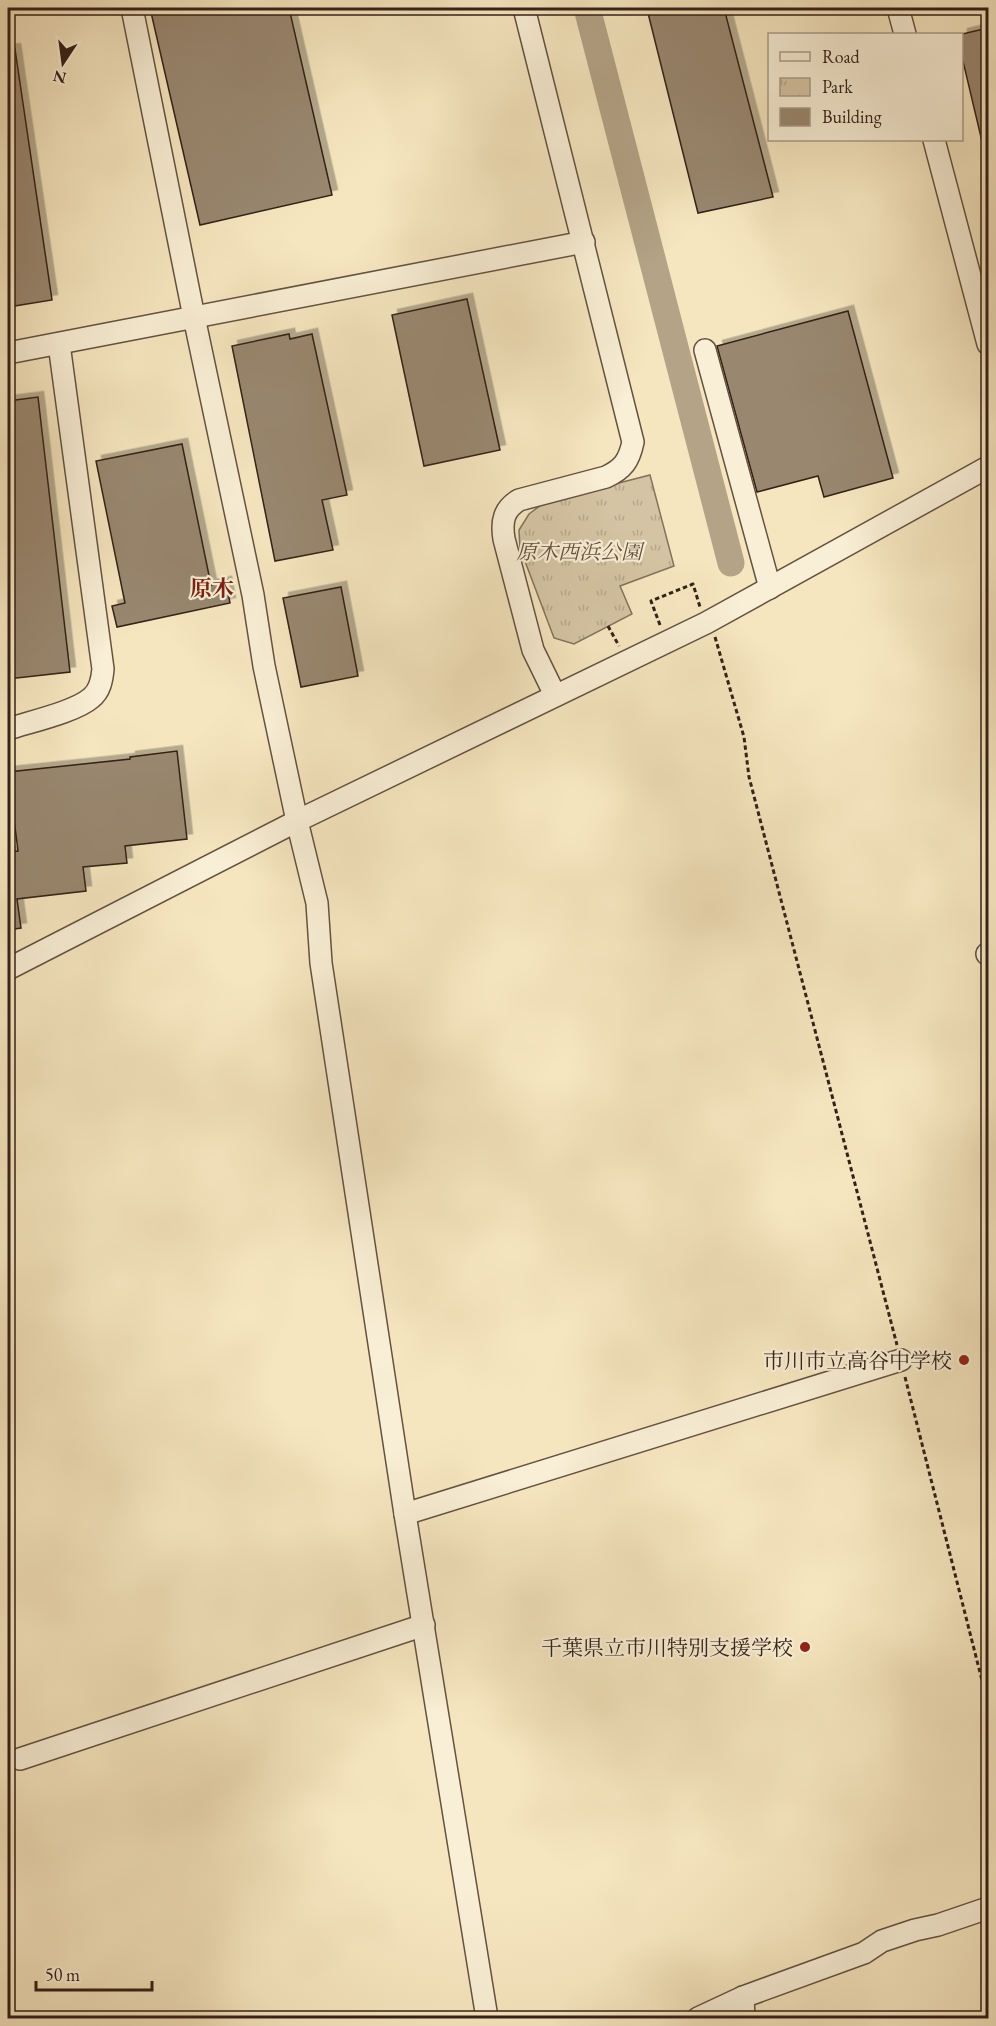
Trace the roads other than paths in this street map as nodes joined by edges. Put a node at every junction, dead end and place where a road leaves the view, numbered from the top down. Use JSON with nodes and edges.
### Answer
{"nodes":[{"id":1,"x":132,"y":8,"type":"edge"},
{"id":2,"x":524,"y":8,"type":"edge"},
{"id":3,"x":898,"y":8,"type":"edge"},
{"id":4,"x":905,"y":33,"type":"edge"},
{"id":5,"x":934,"y":141,"type":"edge"},
{"id":6,"x":584,"y":242,"type":"junction"},
{"id":7,"x":194,"y":317,"type":"junction"},
{"id":8,"x":59,"y":344,"type":"junction"},
{"id":9,"x":988,"y":344,"type":"edge"},
{"id":10,"x":705,"y":350,"type":"dead end"},
{"id":11,"x":8,"y":353,"type":"edge"},
{"id":12,"x":988,"y":467,"type":"edge"},
{"id":13,"x":770,"y":588,"type":"junction"},
{"id":14,"x":555,"y":696,"type":"junction"},
{"id":15,"x":8,"y":729,"type":"edge"},
{"id":16,"x":297,"y":821,"type":"junction"},
{"id":17,"x":8,"y":969,"type":"edge"},
{"id":18,"x":901,"y":1360,"type":"road end"},
{"id":19,"x":405,"y":1514,"type":"junction"},
{"id":20,"x":424,"y":1625,"type":"junction"},
{"id":21,"x":20,"y":1759,"type":"dead end"},
{"id":22,"x":988,"y":1908,"type":"edge"},
{"id":23,"x":743,"y":1997,"type":"junction"},
{"id":24,"x":487,"y":2019,"type":"edge"},
{"id":25,"x":698,"y":2019,"type":"edge"},
{"id":26,"x":744,"y":2019,"type":"edge"}],
"edges":[{"from":1,"to":7,"type":"street"},
{"from":2,"to":6,"type":"street"},
{"from":3,"to":4,"type":"street"},
{"from":5,"to":9,"type":"street"},
{"from":6,"to":7,"type":"street"},
{"from":6,"to":14,"type":"street"},
{"from":7,"to":8,"type":"street"},
{"from":7,"to":16,"type":"street"},
{"from":8,"to":11,"type":"street"},
{"from":8,"to":15,"type":"street"},
{"from":10,"to":13,"type":"street"},
{"from":12,"to":13,"type":"street"},
{"from":13,"to":14,"type":"street"},
{"from":14,"to":16,"type":"street"},
{"from":16,"to":17,"type":"street"},
{"from":16,"to":19,"type":"street"},
{"from":18,"to":19,"type":"street"},
{"from":19,"to":20,"type":"street"},
{"from":20,"to":21,"type":"street"},
{"from":20,"to":24,"type":"street"},
{"from":22,"to":23,"type":"street"},
{"from":23,"to":25,"type":"street"},
{"from":23,"to":26,"type":"street"}]}
